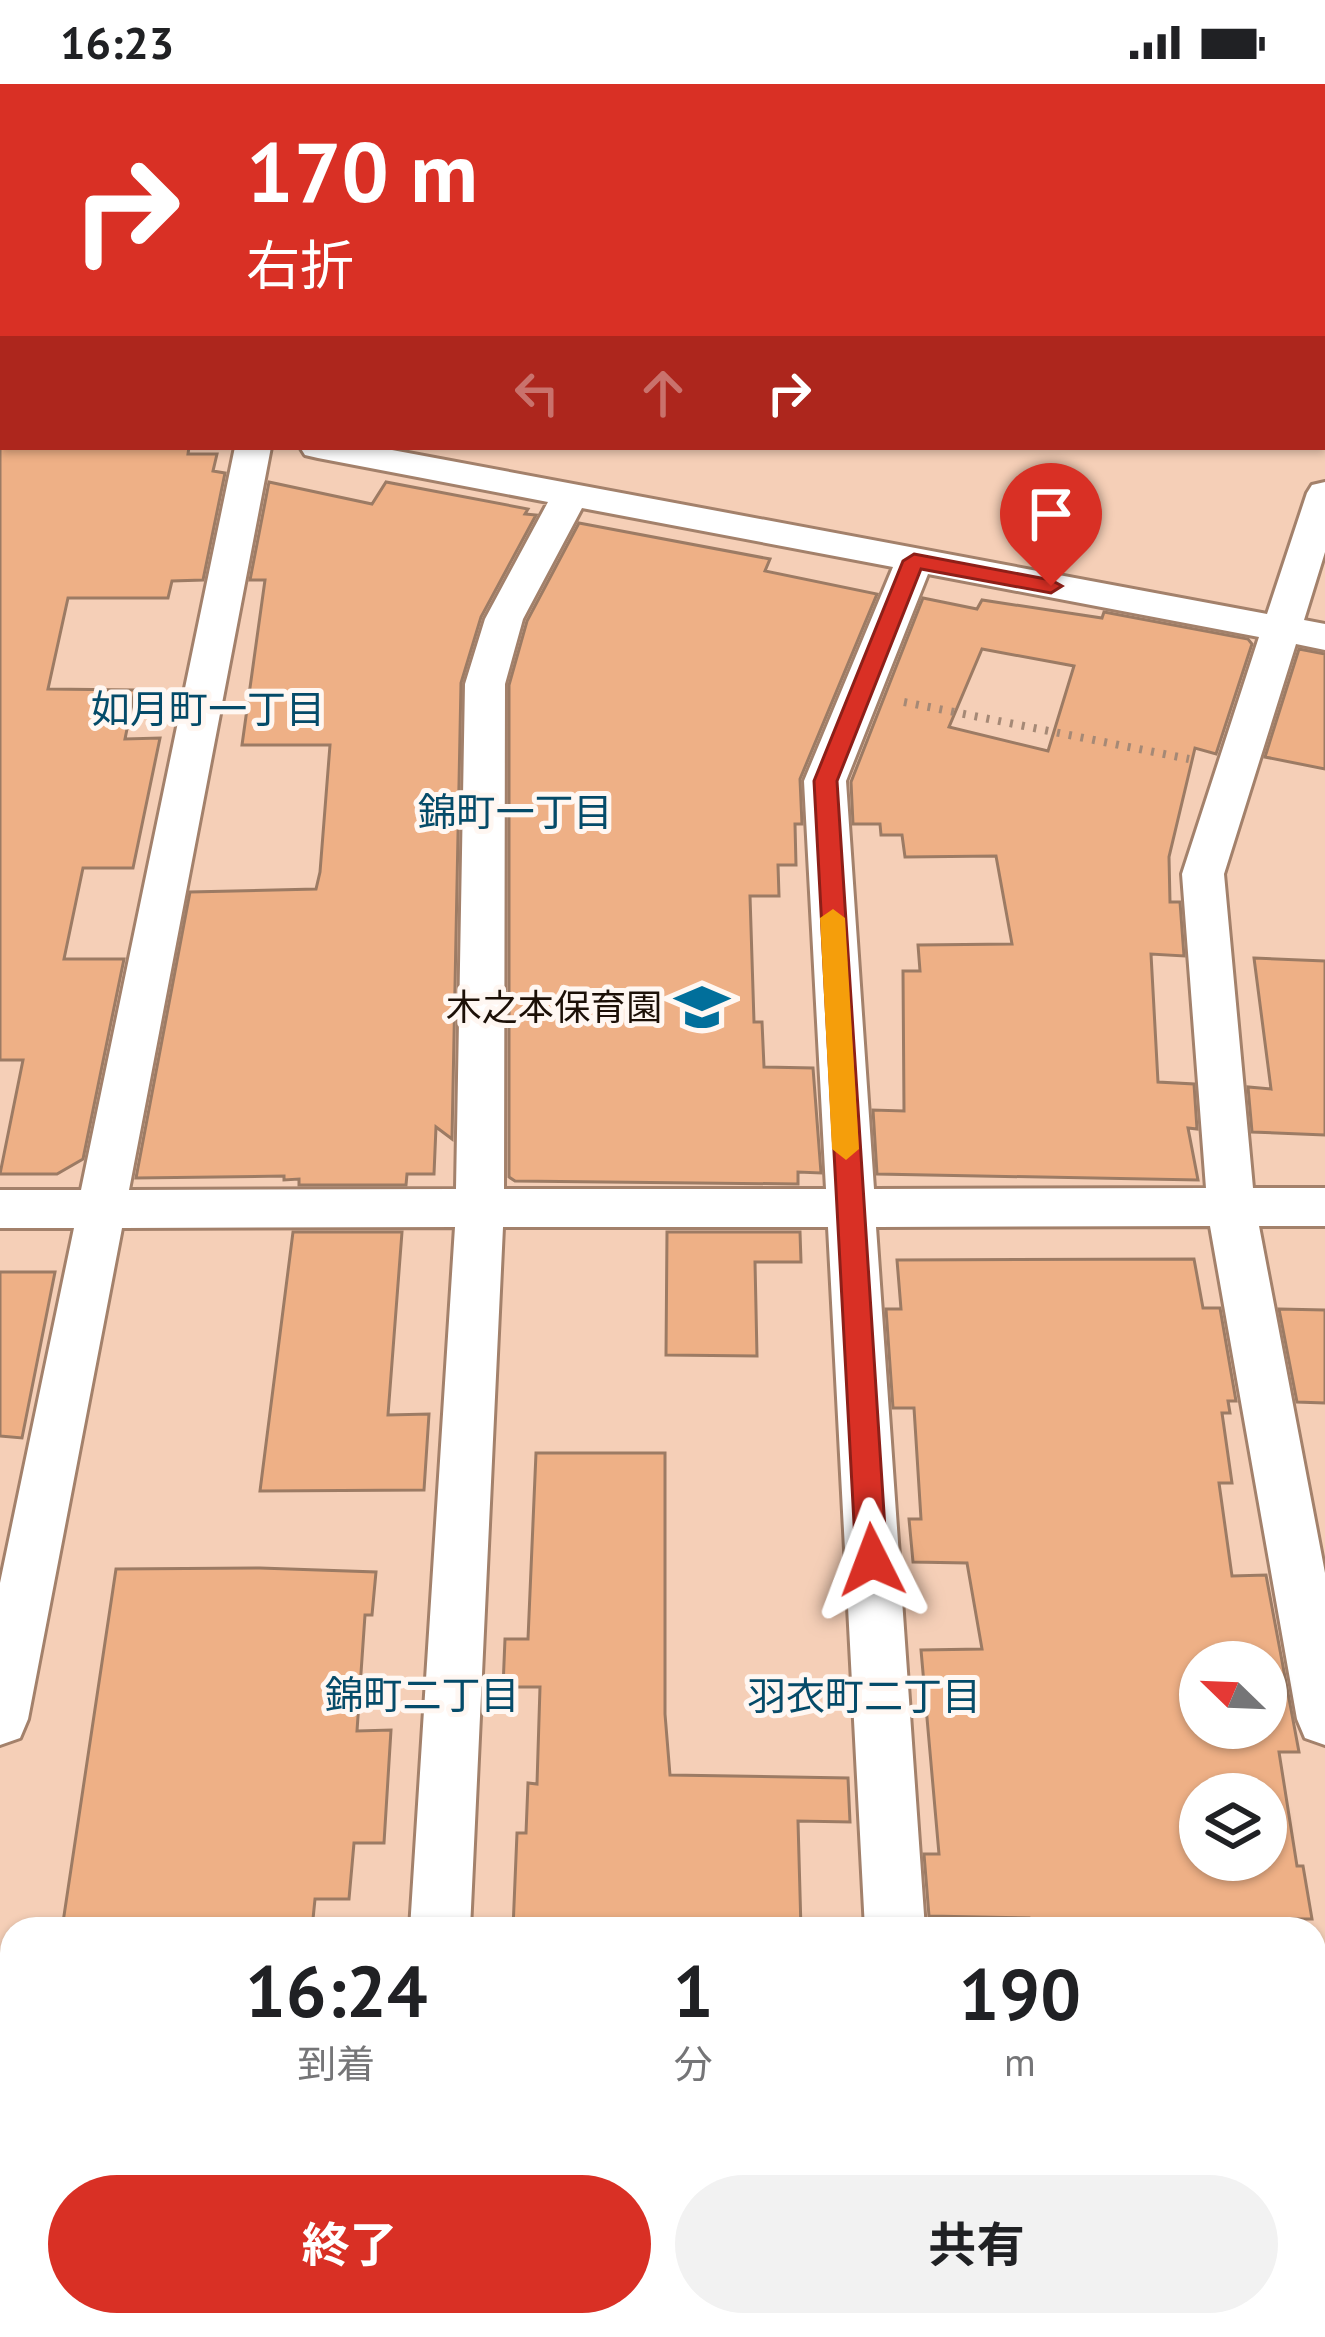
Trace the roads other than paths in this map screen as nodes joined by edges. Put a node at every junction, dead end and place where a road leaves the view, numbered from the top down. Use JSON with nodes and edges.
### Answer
{"nodes":[{"id":1,"x":252,"y":450,"type":"edge"},
{"id":2,"x":334,"y":450,"type":"edge"},
{"id":3,"x":1325,"y":494,"type":"edge"},
{"id":4,"x":570,"y":495,"type":"junction"},
{"id":5,"x":914,"y":561,"type":"junction"},
{"id":6,"x":1279,"y":629,"type":"junction"},
{"id":7,"x":1325,"y":637,"type":"edge"},
{"id":8,"x":849,"y":1207,"type":"junction"},
{"id":9,"x":1231,"y":1207,"type":"junction"},
{"id":10,"x":1325,"y":1208,"type":"edge"},
{"id":11,"x":0,"y":1209,"type":"edge"},
{"id":12,"x":104,"y":1210,"type":"junction"},
{"id":13,"x":480,"y":1211,"type":"junction"},
{"id":14,"x":0,"y":1719,"type":"edge"},
{"id":15,"x":1325,"y":1719,"type":"edge"},
{"id":16,"x":441,"y":1917,"type":"edge"},
{"id":17,"x":894,"y":1917,"type":"edge"}],
"edges":[{"from":1,"to":12,"type":"street"},
{"from":2,"to":4,"type":"street"},
{"from":3,"to":6,"type":"street"},
{"from":4,"to":5,"type":"street"},
{"from":4,"to":13,"type":"street"},
{"from":5,"to":6,"type":"street"},
{"from":5,"to":8,"type":"street"},
{"from":6,"to":7,"type":"street"},
{"from":6,"to":9,"type":"street"},
{"from":8,"to":9,"type":"street"},
{"from":8,"to":13,"type":"street"},
{"from":8,"to":17,"type":"street"},
{"from":9,"to":10,"type":"street"},
{"from":9,"to":15,"type":"street"},
{"from":11,"to":12,"type":"street"},
{"from":12,"to":13,"type":"street"},
{"from":12,"to":14,"type":"street"},
{"from":13,"to":16,"type":"street"}]}
